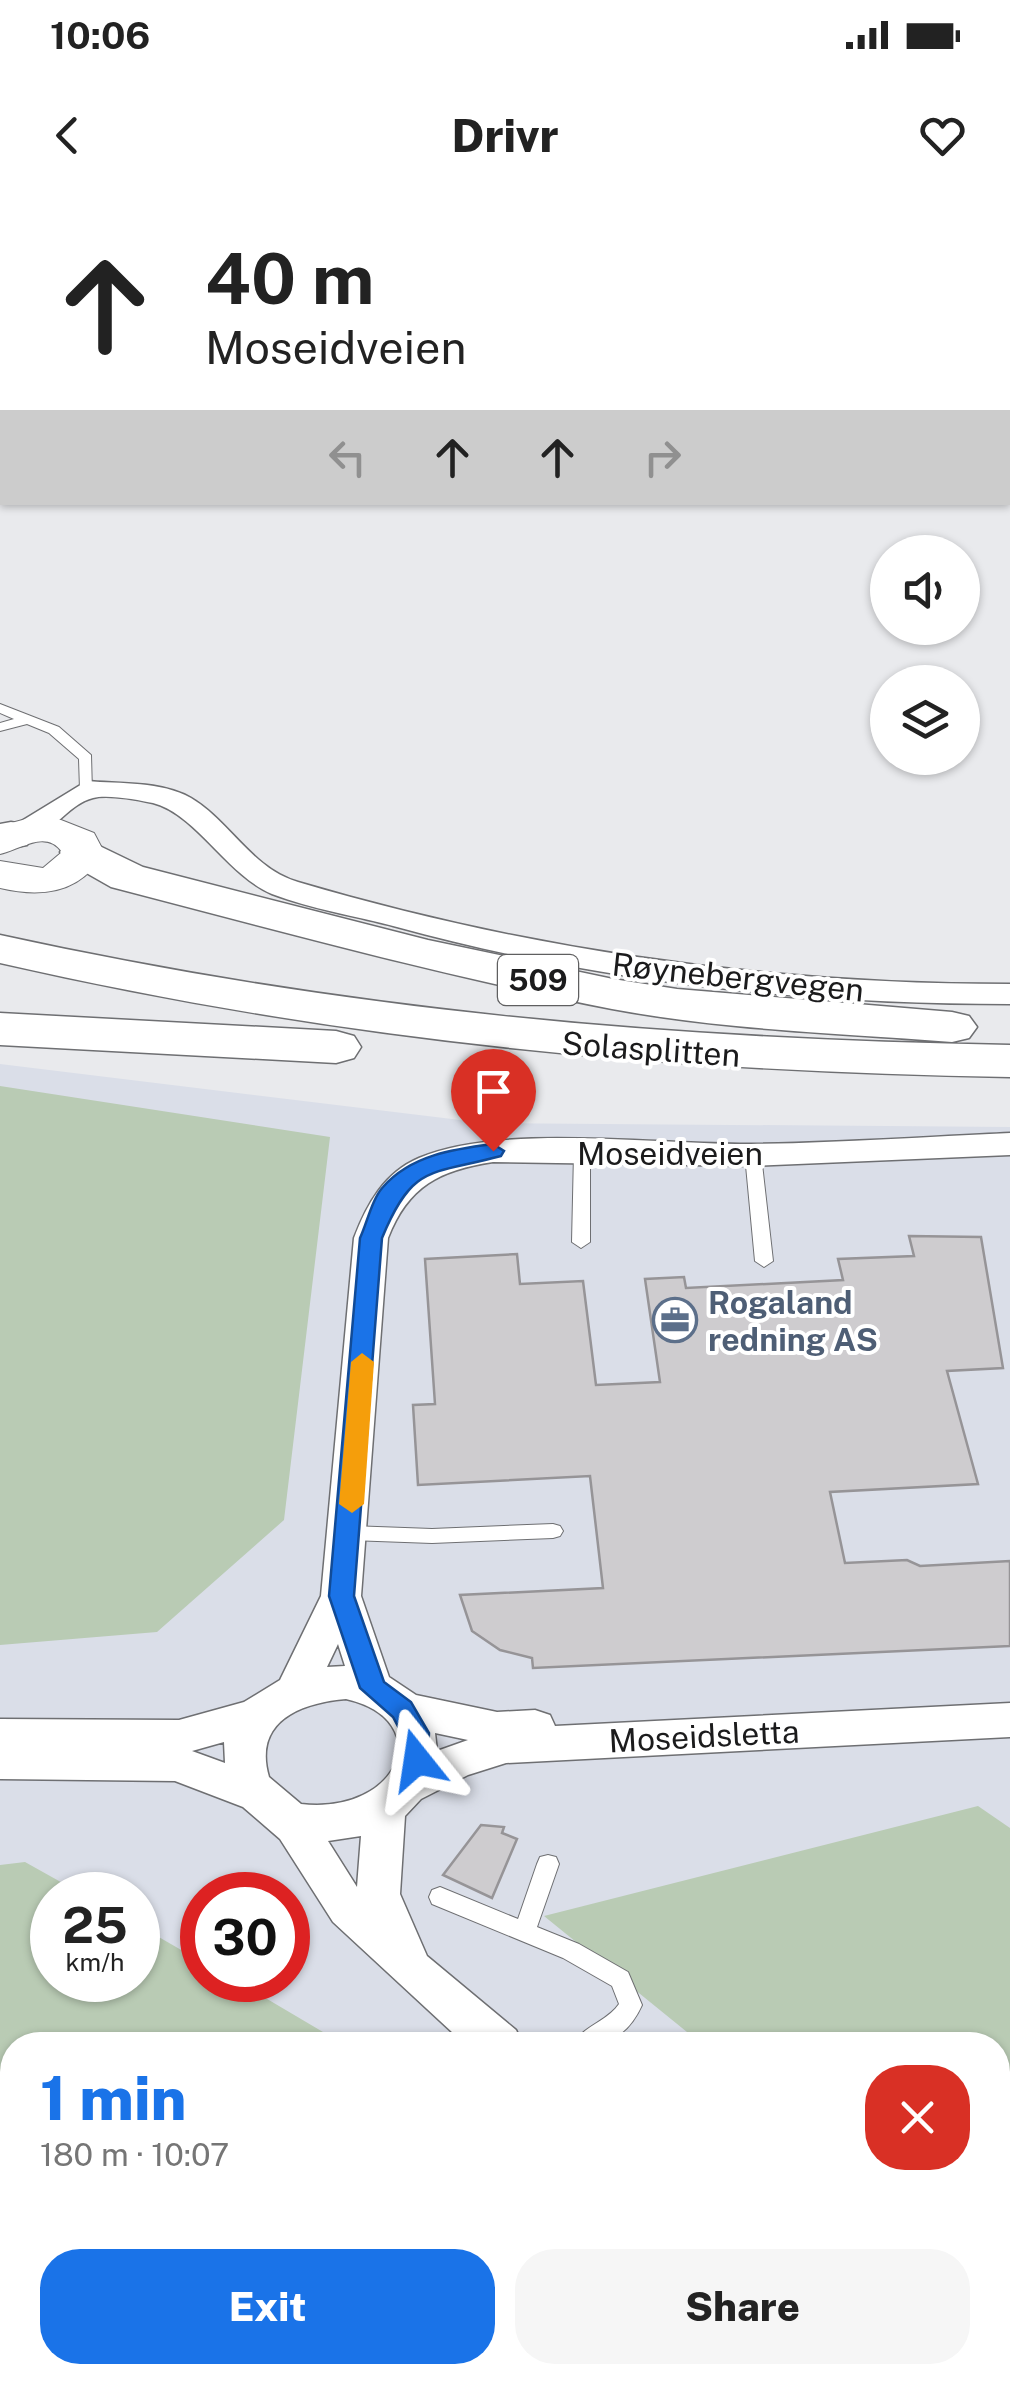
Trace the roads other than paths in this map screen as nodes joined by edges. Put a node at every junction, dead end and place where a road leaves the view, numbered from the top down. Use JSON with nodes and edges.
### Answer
{"nodes":[{"id":1,"x":0,"y":708,"type":"edge"},
{"id":2,"x":28,"y":719,"type":"junction"},
{"id":3,"x":0,"y":727,"type":"edge"},
{"id":4,"x":87,"y":790,"type":"junction"},
{"id":5,"x":81,"y":847,"type":"junction"},
{"id":6,"x":10,"y":871,"type":"edge"},
{"id":7,"x":0,"y":949,"type":"edge"},
{"id":8,"x":1010,"y":994,"type":"edge"},
{"id":9,"x":0,"y":1029,"type":"edge"},
{"id":10,"x":1010,"y":1029,"type":"edge"},
{"id":11,"x":1010,"y":1040,"type":"edge"},
{"id":12,"x":798,"y":1059,"type":"junction"},
{"id":13,"x":1010,"y":1061,"type":"edge"},
{"id":14,"x":1010,"y":1144,"type":"edge"},
{"id":15,"x":582,"y":1153,"type":"junction"},
{"id":16,"x":754,"y":1155,"type":"junction"},
{"id":17,"x":581,"y":1242,"type":"dead end"},
{"id":18,"x":764,"y":1261,"type":"dead end"},
{"id":19,"x":552,"y":1531,"type":"dead end"},
{"id":20,"x":350,"y":1533,"type":"junction"},
{"id":21,"x":342,"y":1596,"type":"junction"},
{"id":22,"x":296,"y":1689,"type":"junction"},
{"id":23,"x":388,"y":1699,"type":"junction"},
{"id":24,"x":1010,"y":1700,"type":"edge"},
{"id":25,"x":260,"y":1715,"type":"junction"},
{"id":26,"x":1010,"y":1720,"type":"edge"},
{"id":27,"x":0,"y":1736,"type":"edge"},
{"id":28,"x":0,"y":1761,"type":"edge"},
{"id":29,"x":256,"y":1794,"type":"junction"},
{"id":30,"x":395,"y":1799,"type":"junction"},
{"id":31,"x":292,"y":1821,"type":"junction"},
{"id":32,"x":548,"y":1864,"type":"dead end"},
{"id":33,"x":440,"y":1897,"type":"dead end"},
{"id":34,"x":525,"y":1929,"type":"junction"},
{"id":35,"x":415,"y":1972,"type":"junction"},
{"id":36,"x":485,"y":2032,"type":"edge"},
{"id":37,"x":603,"y":2032,"type":"edge"}],
"edges":[{"from":1,"to":2,"type":"lane"},
{"from":2,"to":3,"type":"lane"},
{"from":2,"to":4,"type":"lane"},
{"from":4,"to":5,"type":"street"},
{"from":4,"to":6,"type":"street"},
{"from":4,"to":8,"type":"street","name":"Røynebergvegen"},
{"from":5,"to":6,"type":"street"},
{"from":5,"to":10,"type":"highway","number":"509"},
{"from":6,"to":11,"type":"highway","name":"Solasplitten","number":"509"},
{"from":7,"to":12,"type":"highway","name":"Solasplitten","number":"509"},
{"from":9,"to":12,"type":"highway","number":"509"},
{"from":12,"to":13,"type":"highway","name":"Solasplitten","number":"509"},
{"from":14,"to":16,"type":"street","name":"Moseidveien"},
{"from":15,"to":16,"type":"street","name":"Moseidveien"},
{"from":15,"to":17,"type":"lane"},
{"from":15,"to":20,"type":"street","name":"Moseidveien"},
{"from":16,"to":18,"type":"lane"},
{"from":19,"to":20,"type":"lane"},
{"from":20,"to":21,"type":"street","name":"Moseidveien"},
{"from":21,"to":22,"type":"street"},
{"from":21,"to":23,"type":"street"},
{"from":22,"to":23,"type":"street"},
{"from":22,"to":25,"type":"street"},
{"from":23,"to":24,"type":"street","name":"Moseidsletta"},
{"from":23,"to":30,"type":"street"},
{"from":25,"to":27,"type":"street"},
{"from":25,"to":29,"type":"street"},
{"from":26,"to":30,"type":"street","name":"Moseidsletta"},
{"from":28,"to":29,"type":"street"},
{"from":29,"to":31,"type":"street"},
{"from":30,"to":31,"type":"street"},
{"from":30,"to":35,"type":"street"},
{"from":31,"to":35,"type":"street"},
{"from":32,"to":34,"type":"lane"},
{"from":33,"to":34,"type":"lane"},
{"from":34,"to":37,"type":"lane"},
{"from":35,"to":36,"type":"street"}]}
